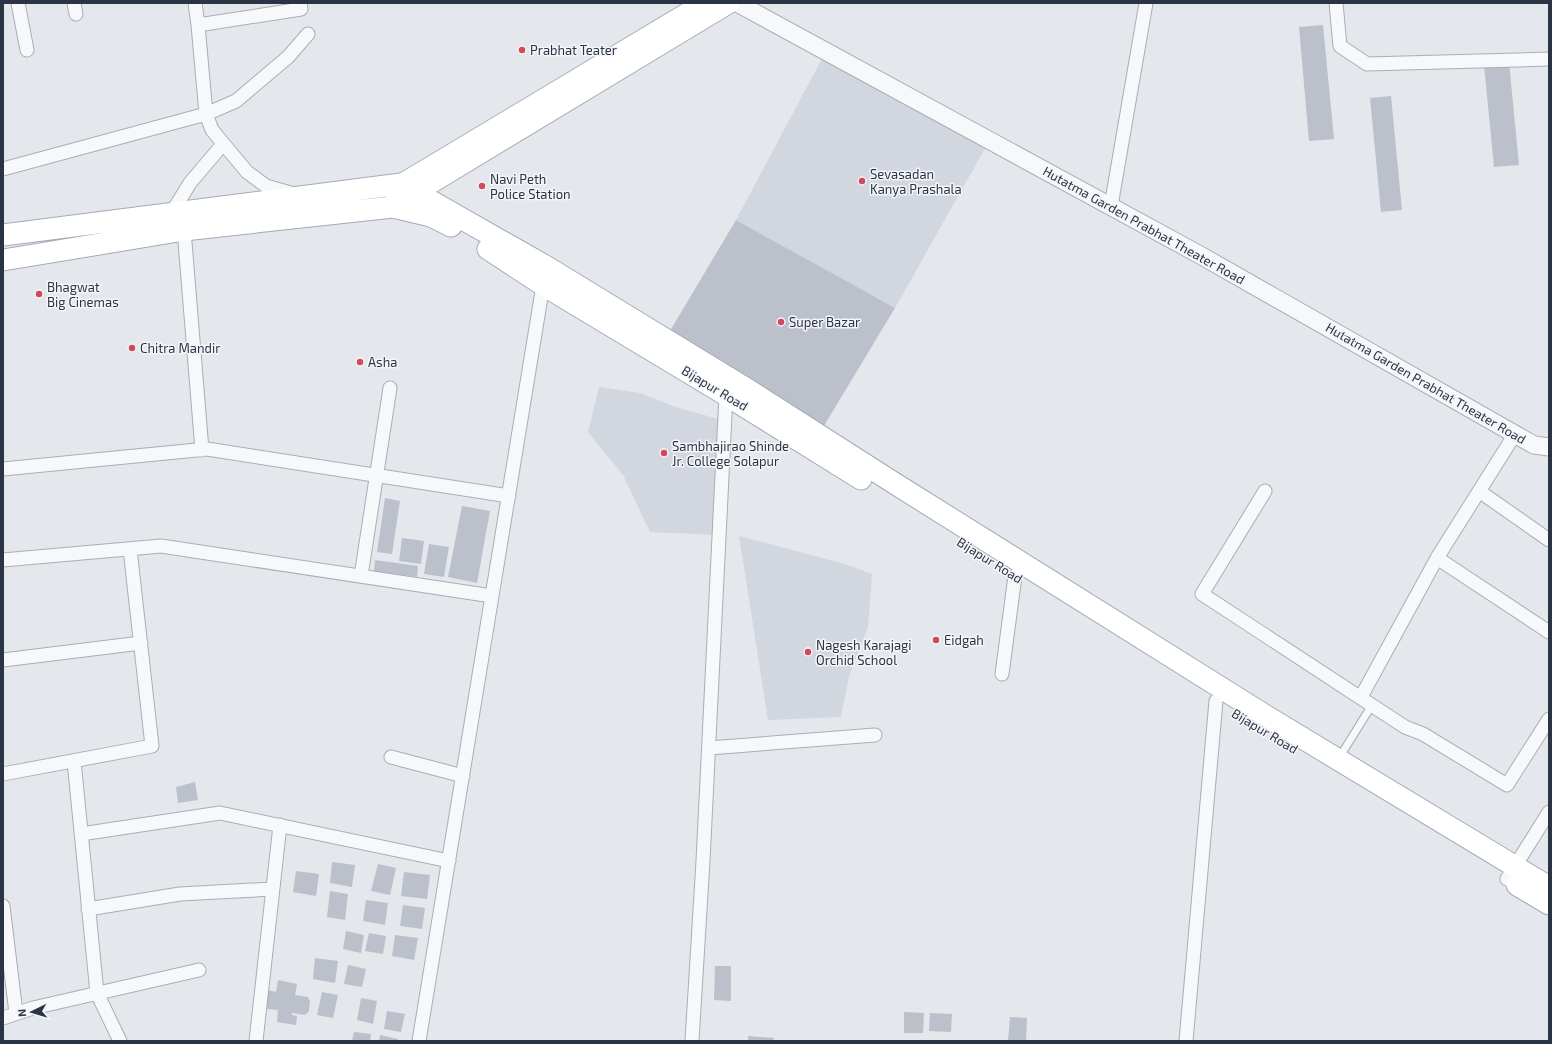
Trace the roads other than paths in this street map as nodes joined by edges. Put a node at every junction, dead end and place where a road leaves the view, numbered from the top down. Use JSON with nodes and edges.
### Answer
{"nodes":[{"id":1,"x":18,"y":3,"type":"edge"},
{"id":2,"x":195,"y":3,"type":"edge"},
{"id":3,"x":300,"y":3,"type":"edge"},
{"id":4,"x":704,"y":3,"type":"edge"},
{"id":5,"x":730,"y":3,"type":"edge"},
{"id":6,"x":737,"y":3,"type":"edge"},
{"id":7,"x":1146,"y":3,"type":"edge"},
{"id":8,"x":1336,"y":3,"type":"edge"},
{"id":9,"x":198,"y":25,"type":"junction"},
{"id":10,"x":308,"y":34,"type":"dead end"},
{"id":11,"x":27,"y":50,"type":"dead end"},
{"id":12,"x":1549,"y":59,"type":"edge"},
{"id":13,"x":206,"y":114,"type":"junction"},
{"id":14,"x":223,"y":144,"type":"junction"},
{"id":15,"x":3,"y":169,"type":"edge"},
{"id":16,"x":408,"y":188,"type":"junction"},
{"id":17,"x":305,"y":197,"type":"junction"},
{"id":18,"x":1111,"y":206,"type":"junction"},
{"id":19,"x":393,"y":207,"type":"junction"},
{"id":20,"x":178,"y":222,"type":"junction"},
{"id":21,"x":3,"y":236,"type":"edge"},
{"id":22,"x":3,"y":260,"type":"edge"},
{"id":23,"x":545,"y":276,"type":"junction"},
{"id":24,"x":390,"y":388,"type":"dead end"},
{"id":25,"x":730,"y":388,"type":"junction"},
{"id":26,"x":1515,"y":434,"type":"junction"},
{"id":27,"x":1549,"y":447,"type":"edge"},
{"id":28,"x":202,"y":450,"type":"junction"},
{"id":29,"x":3,"y":469,"type":"edge"},
{"id":30,"x":377,"y":475,"type":"junction"},
{"id":31,"x":1265,"y":491,"type":"dead end"},
{"id":32,"x":1479,"y":491,"type":"junction"},
{"id":33,"x":509,"y":496,"type":"junction"},
{"id":34,"x":1549,"y":540,"type":"edge"},
{"id":35,"x":130,"y":549,"type":"junction"},
{"id":36,"x":1437,"y":558,"type":"junction"},
{"id":37,"x":3,"y":560,"type":"edge"},
{"id":38,"x":360,"y":576,"type":"junction"},
{"id":39,"x":1015,"y":576,"type":"junction"},
{"id":40,"x":492,"y":596,"type":"junction"},
{"id":41,"x":1549,"y":632,"type":"edge"},
{"id":42,"x":140,"y":643,"type":"junction"},
{"id":43,"x":3,"y":660,"type":"edge"},
{"id":44,"x":1002,"y":674,"type":"dead end"},
{"id":45,"x":1361,"y":697,"type":"junction"},
{"id":46,"x":1216,"y":701,"type":"junction"},
{"id":47,"x":1372,"y":704,"type":"junction"},
{"id":48,"x":1549,"y":720,"type":"edge"},
{"id":49,"x":874,"y":735,"type":"dead end"},
{"id":50,"x":709,"y":748,"type":"junction"},
{"id":51,"x":391,"y":757,"type":"dead end"},
{"id":52,"x":1338,"y":759,"type":"junction"},
{"id":53,"x":74,"y":761,"type":"junction"},
{"id":54,"x":3,"y":774,"type":"edge"},
{"id":55,"x":463,"y":776,"type":"junction"},
{"id":56,"x":1549,"y":812,"type":"edge"},
{"id":57,"x":280,"y":825,"type":"junction"},
{"id":58,"x":81,"y":834,"type":"junction"},
{"id":59,"x":449,"y":861,"type":"junction"},
{"id":60,"x":1512,"y":873,"type":"junction"},
{"id":61,"x":1549,"y":887,"type":"edge"},
{"id":62,"x":272,"y":889,"type":"junction"},
{"id":63,"x":1549,"y":904,"type":"edge"},
{"id":64,"x":3,"y":906,"type":"edge"},
{"id":65,"x":88,"y":909,"type":"junction"},
{"id":66,"x":199,"y":970,"type":"dead end"},
{"id":67,"x":97,"y":993,"type":"junction"},
{"id":68,"x":16,"y":1012,"type":"junction"},
{"id":69,"x":3,"y":1018,"type":"edge"},
{"id":70,"x":120,"y":1041,"type":"edge"},
{"id":71,"x":256,"y":1041,"type":"edge"},
{"id":72,"x":420,"y":1041,"type":"edge"},
{"id":73,"x":692,"y":1041,"type":"edge"},
{"id":74,"x":1186,"y":1041,"type":"edge"}],
"edges":[{"from":1,"to":11,"type":"street"},
{"from":2,"to":9,"type":"street"},
{"from":3,"to":9,"type":"street"},
{"from":4,"to":16,"type":"main road"},
{"from":5,"to":16,"type":"main road"},
{"from":6,"to":18,"type":"street","name":"Hutatma Garden Prabhat Theater Road"},
{"from":7,"to":18,"type":"street"},
{"from":8,"to":12,"type":"street"},
{"from":9,"to":13,"type":"street"},
{"from":10,"to":13,"type":"street"},
{"from":13,"to":14,"type":"street"},
{"from":13,"to":15,"type":"street"},
{"from":14,"to":17,"type":"street"},
{"from":14,"to":20,"type":"street"},
{"from":16,"to":17,"type":"main road"},
{"from":16,"to":19,"type":"main road"},
{"from":16,"to":23,"type":"main road"},
{"from":17,"to":20,"type":"main road"},
{"from":18,"to":26,"type":"street","name":"Hutatma Garden Prabhat Theater Road"},
{"from":19,"to":20,"type":"main road","name":"Bijapur Road"},
{"from":19,"to":23,"type":"main road","name":"Bijapur Road"},
{"from":20,"to":21,"type":"main road"},
{"from":20,"to":22,"type":"main road"},
{"from":20,"to":28,"type":"street"},
{"from":23,"to":25,"type":"main road","name":"Bijapur Road"},
{"from":23,"to":33,"type":"street"},
{"from":24,"to":30,"type":"street"},
{"from":25,"to":39,"type":"main road","name":"Bijapur Road"},
{"from":25,"to":50,"type":"street"},
{"from":25,"to":52,"type":"main road"},
{"from":26,"to":27,"type":"street","name":"Hutatma Garden Prabhat Theater Road"},
{"from":26,"to":32,"type":"street"},
{"from":28,"to":29,"type":"street"},
{"from":28,"to":30,"type":"street"},
{"from":30,"to":33,"type":"street"},
{"from":30,"to":38,"type":"street"},
{"from":31,"to":45,"type":"street"},
{"from":32,"to":34,"type":"street"},
{"from":32,"to":36,"type":"street"},
{"from":33,"to":40,"type":"street"},
{"from":35,"to":37,"type":"street"},
{"from":35,"to":38,"type":"street"},
{"from":35,"to":42,"type":"street"},
{"from":36,"to":41,"type":"street"},
{"from":36,"to":45,"type":"street"},
{"from":38,"to":40,"type":"street"},
{"from":39,"to":44,"type":"street"},
{"from":39,"to":46,"type":"main road","name":"Bijapur Road"},
{"from":40,"to":55,"type":"street"},
{"from":42,"to":43,"type":"street"},
{"from":42,"to":53,"type":"street"},
{"from":45,"to":47,"type":"street"},
{"from":46,"to":60,"type":"main road","name":"Bijapur Road"},
{"from":46,"to":74,"type":"street"},
{"from":47,"to":48,"type":"street"},
{"from":47,"to":52,"type":"lane"},
{"from":49,"to":50,"type":"street"},
{"from":50,"to":73,"type":"street"},
{"from":51,"to":55,"type":"street"},
{"from":52,"to":60,"type":"main road"},
{"from":53,"to":54,"type":"street"},
{"from":53,"to":58,"type":"street"},
{"from":55,"to":59,"type":"street"},
{"from":56,"to":60,"type":"street"},
{"from":57,"to":58,"type":"street"},
{"from":57,"to":59,"type":"street"},
{"from":57,"to":62,"type":"street"},
{"from":58,"to":65,"type":"street"},
{"from":59,"to":72,"type":"street"},
{"from":60,"to":61,"type":"main road"},
{"from":60,"to":63,"type":"main road","name":"Bijapur Road"},
{"from":62,"to":65,"type":"street"},
{"from":62,"to":71,"type":"street"},
{"from":64,"to":68,"type":"street"},
{"from":65,"to":67,"type":"street"},
{"from":66,"to":67,"type":"street"},
{"from":67,"to":68,"type":"street"},
{"from":67,"to":70,"type":"street"},
{"from":68,"to":69,"type":"street"}]}
